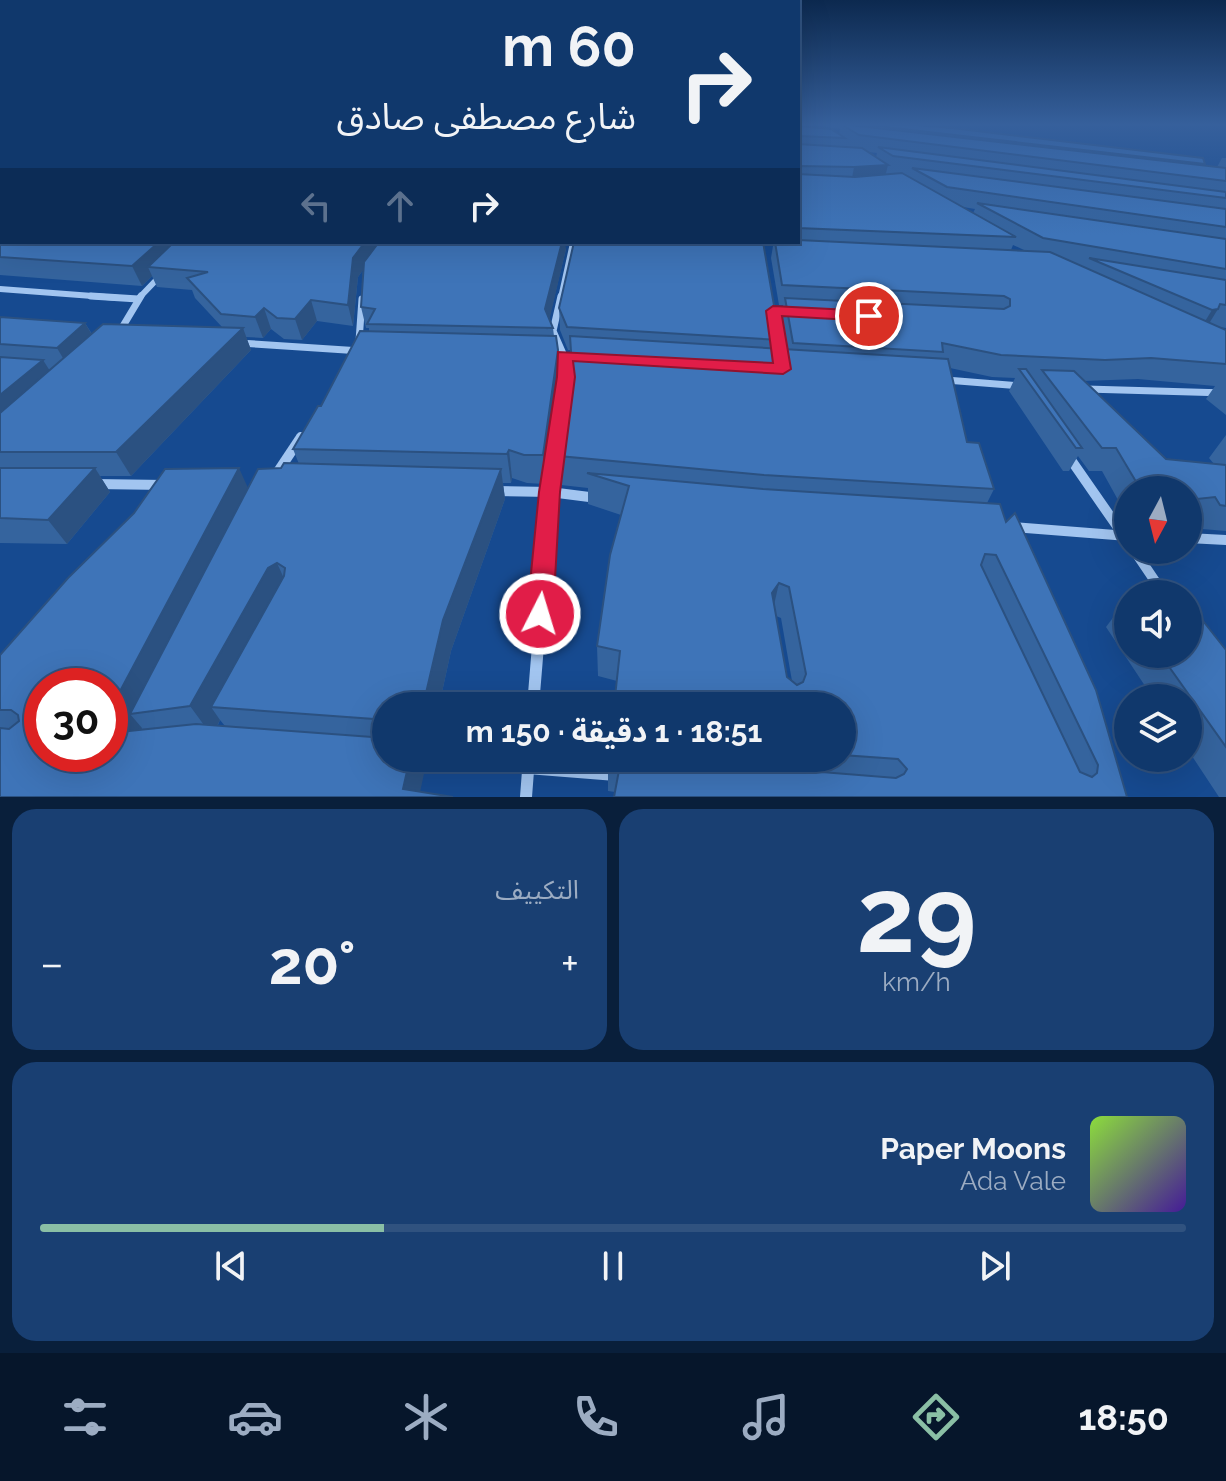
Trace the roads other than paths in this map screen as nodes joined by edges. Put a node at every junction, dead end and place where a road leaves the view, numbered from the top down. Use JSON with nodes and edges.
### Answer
{"nodes":[{"id":1,"x":573,"y":244,"type":"edge"},
{"id":2,"x":170,"y":265,"type":"edge"},
{"id":3,"x":0,"y":289,"type":"edge"},
{"id":4,"x":362,"y":294,"type":"edge"},
{"id":5,"x":138,"y":299,"type":"junction"},
{"id":6,"x":134,"y":335,"type":"edge"},
{"id":7,"x":223,"y":342,"type":"edge"},
{"id":8,"x":358,"y":351,"type":"junction"},
{"id":9,"x":374,"y":351,"type":"edge"},
{"id":10,"x":548,"y":355,"type":"edge"},
{"id":11,"x":564,"y":356,"type":"junction"},
{"id":12,"x":595,"y":358,"type":"edge"},
{"id":13,"x":349,"y":364,"type":"edge"},
{"id":14,"x":937,"y":380,"type":"edge"},
{"id":15,"x":1019,"y":385,"type":"junction"},
{"id":16,"x":1034,"y":386,"type":"edge"},
{"id":17,"x":1078,"y":389,"type":"edge"},
{"id":18,"x":1226,"y":393,"type":"edge"},
{"id":19,"x":1028,"y":398,"type":"edge"},
{"id":20,"x":309,"y":425,"type":"edge"},
{"id":21,"x":1063,"y":448,"type":"edge"},
{"id":22,"x":79,"y":484,"type":"edge"},
{"id":23,"x":174,"y":485,"type":"edge"},
{"id":24,"x":285,"y":486,"type":"edge"},
{"id":25,"x":489,"y":491,"type":"edge"},
{"id":26,"x":550,"y":492,"type":"junction"},
{"id":27,"x":612,"y":500,"type":"edge"},
{"id":28,"x":1114,"y":520,"type":"edge"},
{"id":29,"x":1005,"y":527,"type":"edge"},
{"id":30,"x":1114,"y":537,"type":"edge"},
{"id":31,"x":1202,"y":539,"type":"edge"},
{"id":32,"x":1226,"y":540,"type":"edge"},
{"id":33,"x":534,"y":692,"type":"edge"},
{"id":34,"x":527,"y":772,"type":"edge"},
{"id":35,"x":596,"y":772,"type":"edge"},
{"id":36,"x":634,"y":777,"type":"edge"},
{"id":37,"x":526,"y":797,"type":"edge"}],
"edges":[{"from":1,"to":11,"type":"street"},
{"from":2,"to":5,"type":"street"},
{"from":3,"to":5,"type":"street"},
{"from":4,"to":8,"type":"street"},
{"from":5,"to":6,"type":"street"},
{"from":7,"to":8,"type":"street"},
{"from":8,"to":9,"type":"street"},
{"from":8,"to":13,"type":"street"},
{"from":10,"to":11,"type":"street"},
{"from":11,"to":12,"type":"street"},
{"from":11,"to":26,"type":"street"},
{"from":14,"to":15,"type":"street"},
{"from":15,"to":16,"type":"street"},
{"from":15,"to":19,"type":"street"},
{"from":17,"to":18,"type":"street"},
{"from":20,"to":24,"type":"street"},
{"from":21,"to":28,"type":"street"},
{"from":22,"to":23,"type":"street"},
{"from":25,"to":26,"type":"street"},
{"from":26,"to":27,"type":"street"},
{"from":26,"to":33,"type":"street"},
{"from":29,"to":30,"type":"street"},
{"from":31,"to":32,"type":"street"},
{"from":34,"to":37,"type":"street"},
{"from":35,"to":36,"type":"street"}]}
